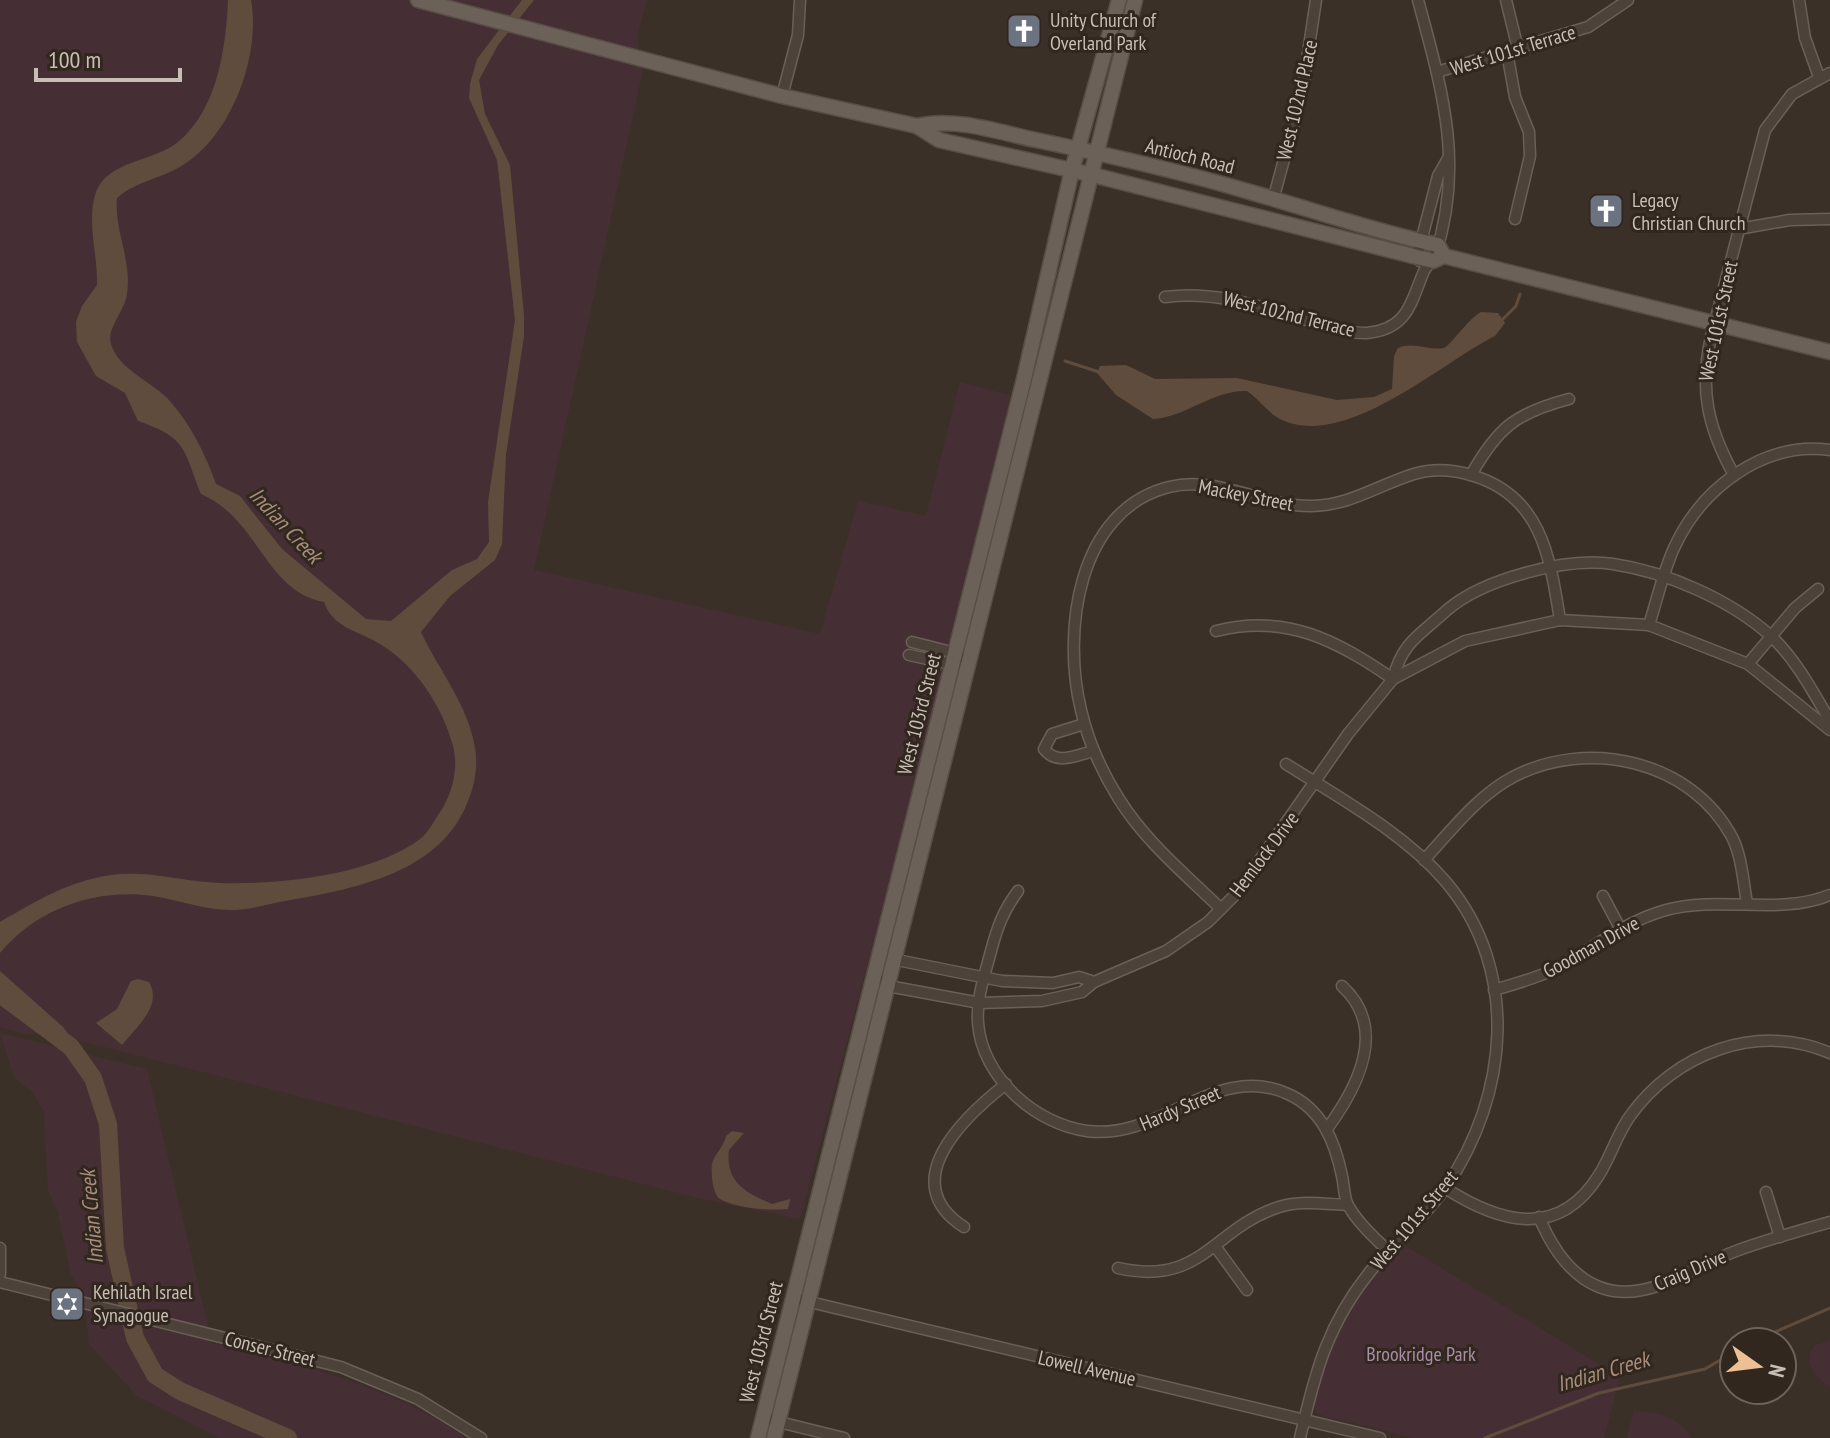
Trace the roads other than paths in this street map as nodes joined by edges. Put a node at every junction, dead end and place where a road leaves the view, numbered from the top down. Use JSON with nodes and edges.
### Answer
{"nodes":[{"id":1,"x":418,"y":0,"type":"edge"},
{"id":2,"x":800,"y":0,"type":"edge"},
{"id":3,"x":1119,"y":0,"type":"edge"},
{"id":4,"x":1135,"y":0,"type":"edge"},
{"id":5,"x":1316,"y":0,"type":"edge"},
{"id":6,"x":1418,"y":0,"type":"edge"},
{"id":7,"x":1506,"y":0,"type":"edge"},
{"id":8,"x":1628,"y":0,"type":"edge"},
{"id":9,"x":1799,"y":0,"type":"edge"},
{"id":10,"x":1512,"y":50,"type":"junction"},
{"id":11,"x":1437,"y":72,"type":"junction"},
{"id":12,"x":1830,"y":73,"type":"edge"},
{"id":13,"x":1819,"y":77,"type":"junction"},
{"id":14,"x":782,"y":96,"type":"junction"},
{"id":15,"x":917,"y":126,"type":"junction"},
{"id":16,"x":1078,"y":149,"type":"junction"},
{"id":17,"x":1099,"y":153,"type":"junction"},
{"id":18,"x":1447,"y":160,"type":"junction"},
{"id":19,"x":1072,"y":170,"type":"junction"},
{"id":20,"x":1093,"y":175,"type":"junction"},
{"id":21,"x":1273,"y":200,"type":"junction"},
{"id":22,"x":1515,"y":219,"type":"dead end"},
{"id":23,"x":1830,"y":219,"type":"edge"},
{"id":24,"x":1738,"y":229,"type":"junction"},
{"id":25,"x":1421,"y":241,"type":"junction"},
{"id":26,"x":1431,"y":258,"type":"junction"},
{"id":27,"x":1165,"y":297,"type":"dead end"},
{"id":28,"x":1715,"y":323,"type":"junction"},
{"id":29,"x":1830,"y":352,"type":"edge"},
{"id":30,"x":1569,"y":399,"type":"dead end"},
{"id":31,"x":1830,"y":450,"type":"edge"},
{"id":32,"x":1471,"y":475,"type":"junction"},
{"id":33,"x":1734,"y":475,"type":"junction"},
{"id":34,"x":1551,"y":568,"type":"junction"},
{"id":35,"x":1664,"y":578,"type":"junction"},
{"id":36,"x":1818,"y":589,"type":"dead end"},
{"id":37,"x":1560,"y":620,"type":"junction"},
{"id":38,"x":1649,"y":625,"type":"junction"},
{"id":39,"x":1216,"y":631,"type":"dead end"},
{"id":40,"x":1771,"y":637,"type":"junction"},
{"id":41,"x":912,"y":642,"type":"dead end"},
{"id":42,"x":909,"y":655,"type":"dead end"},
{"id":43,"x":954,"y":659,"type":"junction"},
{"id":44,"x":969,"y":663,"type":"junction"},
{"id":45,"x":1748,"y":664,"type":"junction"},
{"id":46,"x":1393,"y":679,"type":"junction"},
{"id":47,"x":1830,"y":721,"type":"edge"},
{"id":48,"x":1084,"y":724,"type":"junction"},
{"id":49,"x":1830,"y":730,"type":"edge"},
{"id":50,"x":1094,"y":751,"type":"junction"},
{"id":51,"x":1286,"y":764,"type":"dead end"},
{"id":52,"x":1315,"y":782,"type":"junction"},
{"id":53,"x":1424,"y":860,"type":"junction"},
{"id":54,"x":1018,"y":891,"type":"dead end"},
{"id":55,"x":1830,"y":895,"type":"edge"},
{"id":56,"x":1603,"y":896,"type":"dead end"},
{"id":57,"x":1747,"y":903,"type":"junction"},
{"id":58,"x":1221,"y":909,"type":"junction"},
{"id":59,"x":1620,"y":928,"type":"junction"},
{"id":60,"x":896,"y":957,"type":"junction"},
{"id":61,"x":877,"y":968,"type":"junction"},
{"id":62,"x":983,"y":978,"type":"junction"},
{"id":63,"x":1094,"y":982,"type":"junction"},
{"id":64,"x":888,"y":986,"type":"junction"},
{"id":65,"x":1342,"y":986,"type":"dead end"},
{"id":66,"x":1494,"y":990,"type":"junction"},
{"id":67,"x":980,"y":1003,"type":"junction"},
{"id":68,"x":1830,"y":1053,"type":"edge"},
{"id":69,"x":1006,"y":1084,"type":"junction"},
{"id":70,"x":1327,"y":1129,"type":"junction"},
{"id":71,"x":1445,"y":1188,"type":"junction"},
{"id":72,"x":1766,"y":1192,"type":"dead end"},
{"id":73,"x":1347,"y":1205,"type":"junction"},
{"id":74,"x":1539,"y":1217,"type":"junction"},
{"id":75,"x":1830,"y":1222,"type":"edge"},
{"id":76,"x":964,"y":1227,"type":"dead end"},
{"id":77,"x":1780,"y":1237,"type":"junction"},
{"id":78,"x":1215,"y":1246,"type":"junction"},
{"id":79,"x":0,"y":1248,"type":"edge"},
{"id":80,"x":1388,"y":1251,"type":"junction"},
{"id":81,"x":1118,"y":1268,"type":"dead end"},
{"id":82,"x":0,"y":1274,"type":"edge"},
{"id":83,"x":0,"y":1282,"type":"edge"},
{"id":84,"x":1247,"y":1290,"type":"dead end"},
{"id":85,"x":793,"y":1298,"type":"junction"},
{"id":86,"x":809,"y":1302,"type":"junction"},
{"id":87,"x":1303,"y":1419,"type":"junction"},
{"id":88,"x":770,"y":1420,"type":"junction"},
{"id":89,"x":481,"y":1438,"type":"edge"},
{"id":90,"x":758,"y":1438,"type":"edge"},
{"id":91,"x":774,"y":1438,"type":"edge"},
{"id":92,"x":844,"y":1438,"type":"edge"},
{"id":93,"x":1300,"y":1438,"type":"edge"},
{"id":94,"x":1380,"y":1438,"type":"edge"}],
"edges":[{"from":1,"to":14,"type":"main road","name":"Antioch Road"},
{"from":2,"to":14,"type":"street"},
{"from":3,"to":16,"type":"main road","name":"West 103rd Street"},
{"from":4,"to":17,"type":"main road","name":"West 103rd Street"},
{"from":5,"to":21,"type":"street","name":"West 102nd Place"},
{"from":6,"to":11,"type":"street","name":"West 102nd Terrace"},
{"from":7,"to":10,"type":"street"},
{"from":8,"to":10,"type":"street","name":"West 101st Terrace"},
{"from":9,"to":13,"type":"street"},
{"from":10,"to":11,"type":"street","name":"West 101st Terrace"},
{"from":10,"to":22,"type":"street"},
{"from":11,"to":18,"type":"street","name":"West 102nd Terrace"},
{"from":12,"to":13,"type":"street","name":"West 101st Street"},
{"from":13,"to":24,"type":"street","name":"West 101st Street"},
{"from":14,"to":15,"type":"main road","name":"Antioch Road"},
{"from":15,"to":16,"type":"main road","name":"Antioch Road"},
{"from":15,"to":19,"type":"main road","name":"Antioch Road"},
{"from":16,"to":17,"type":"main road","name":"Antioch Road"},
{"from":16,"to":19,"type":"main road","name":"West 103rd Street"},
{"from":17,"to":20,"type":"main road","name":"West 103rd Street"},
{"from":17,"to":21,"type":"main road","name":"Antioch Road"},
{"from":18,"to":25,"type":"street","name":"West 102nd Terrace"},
{"from":18,"to":26,"type":"street","name":"West 102nd Terrace"},
{"from":19,"to":20,"type":"main road","name":"Antioch Road"},
{"from":19,"to":43,"type":"main road","name":"West 103rd Street"},
{"from":20,"to":26,"type":"main road","name":"Antioch Road"},
{"from":20,"to":44,"type":"main road","name":"West 103rd Street"},
{"from":21,"to":25,"type":"main road","name":"Antioch Road"},
{"from":23,"to":24,"type":"street"},
{"from":24,"to":28,"type":"street","name":"West 101st Street"},
{"from":25,"to":26,"type":"main road","name":"Antioch Road"},
{"from":26,"to":27,"type":"street","name":"West 102nd Terrace"},
{"from":26,"to":28,"type":"main road","name":"Antioch Road"},
{"from":28,"to":29,"type":"main road","name":"Antioch Road"},
{"from":28,"to":33,"type":"street","name":"West 101st Street"},
{"from":30,"to":32,"type":"street"},
{"from":31,"to":33,"type":"street"},
{"from":32,"to":34,"type":"street","name":"Mackey Street"},
{"from":32,"to":48,"type":"street","name":"Mackey Street"},
{"from":33,"to":35,"type":"street"},
{"from":34,"to":35,"type":"street","name":"Hemlock Drive"},
{"from":34,"to":37,"type":"street","name":"Mackey Street"},
{"from":34,"to":46,"type":"street","name":"Hemlock Drive"},
{"from":35,"to":38,"type":"street"},
{"from":35,"to":40,"type":"street","name":"Hemlock Drive"},
{"from":36,"to":40,"type":"street"},
{"from":37,"to":38,"type":"street","name":"Hemlock Drive"},
{"from":37,"to":46,"type":"street","name":"Hemlock Drive"},
{"from":38,"to":45,"type":"street","name":"Hemlock Drive"},
{"from":39,"to":46,"type":"street"},
{"from":40,"to":45,"type":"street"},
{"from":40,"to":47,"type":"street","name":"Hemlock Drive"},
{"from":41,"to":43,"type":"street"},
{"from":42,"to":43,"type":"street"},
{"from":43,"to":44,"type":"street"},
{"from":43,"to":61,"type":"main road","name":"West 103rd Street"},
{"from":44,"to":60,"type":"main road","name":"West 103rd Street"},
{"from":45,"to":49,"type":"street","name":"Hemlock Drive"},
{"from":46,"to":52,"type":"street","name":"Hemlock Drive"},
{"from":48,"to":50,"type":"street"},
{"from":48,"to":50,"type":"street"},
{"from":50,"to":58,"type":"street"},
{"from":51,"to":52,"type":"street","name":"West 101st Street"},
{"from":52,"to":53,"type":"street","name":"West 101st Street"},
{"from":52,"to":58,"type":"street","name":"Hemlock Drive"},
{"from":53,"to":57,"type":"street"},
{"from":53,"to":66,"type":"street","name":"West 101st Street"},
{"from":54,"to":62,"type":"street"},
{"from":55,"to":57,"type":"street","name":"Goodman Drive"},
{"from":56,"to":59,"type":"street"},
{"from":57,"to":59,"type":"street","name":"Goodman Drive"},
{"from":58,"to":63,"type":"street","name":"Hemlock Drive"},
{"from":59,"to":66,"type":"street","name":"Goodman Drive"},
{"from":60,"to":61,"type":"street"},
{"from":60,"to":62,"type":"street","name":"Hemlock Drive"},
{"from":60,"to":64,"type":"main road","name":"West 103rd Street"},
{"from":61,"to":64,"type":"street"},
{"from":61,"to":85,"type":"main road","name":"West 103rd Street"},
{"from":62,"to":63,"type":"street","name":"Hemlock Drive"},
{"from":62,"to":67,"type":"street","name":"Hardy Street"},
{"from":63,"to":67,"type":"street","name":"Hemlock Drive"},
{"from":64,"to":67,"type":"street","name":"Hemlock Drive"},
{"from":64,"to":86,"type":"main road","name":"West 103rd Street"},
{"from":65,"to":70,"type":"street"},
{"from":66,"to":71,"type":"street","name":"West 101st Street"},
{"from":67,"to":69,"type":"street","name":"Hardy Street"},
{"from":68,"to":74,"type":"street"},
{"from":69,"to":70,"type":"street","name":"Hardy Street"},
{"from":69,"to":76,"type":"street"},
{"from":70,"to":73,"type":"street","name":"Hardy Street"},
{"from":71,"to":74,"type":"street"},
{"from":71,"to":80,"type":"street","name":"West 101st Street"},
{"from":72,"to":77,"type":"street"},
{"from":73,"to":78,"type":"street"},
{"from":73,"to":80,"type":"street"},
{"from":74,"to":77,"type":"street","name":"Craig Drive"},
{"from":75,"to":77,"type":"street","name":"Craig Drive"},
{"from":78,"to":81,"type":"street"},
{"from":78,"to":84,"type":"street"},
{"from":79,"to":82,"type":"street"},
{"from":80,"to":87,"type":"street","name":"West 101st Street"},
{"from":83,"to":89,"type":"street","name":"Conser Street"},
{"from":85,"to":86,"type":"street","name":"Lowell Avenue"},
{"from":85,"to":88,"type":"main road","name":"West 103rd Street"},
{"from":86,"to":87,"type":"street","name":"Lowell Avenue"},
{"from":86,"to":88,"type":"main road","name":"West 103rd Street"},
{"from":87,"to":93,"type":"street","name":"West 101st Street"},
{"from":87,"to":94,"type":"street","name":"Lowell Avenue"},
{"from":88,"to":90,"type":"main road","name":"West 103rd Street"},
{"from":88,"to":91,"type":"main road","name":"West 103rd Street"},
{"from":88,"to":92,"type":"street"}]}
